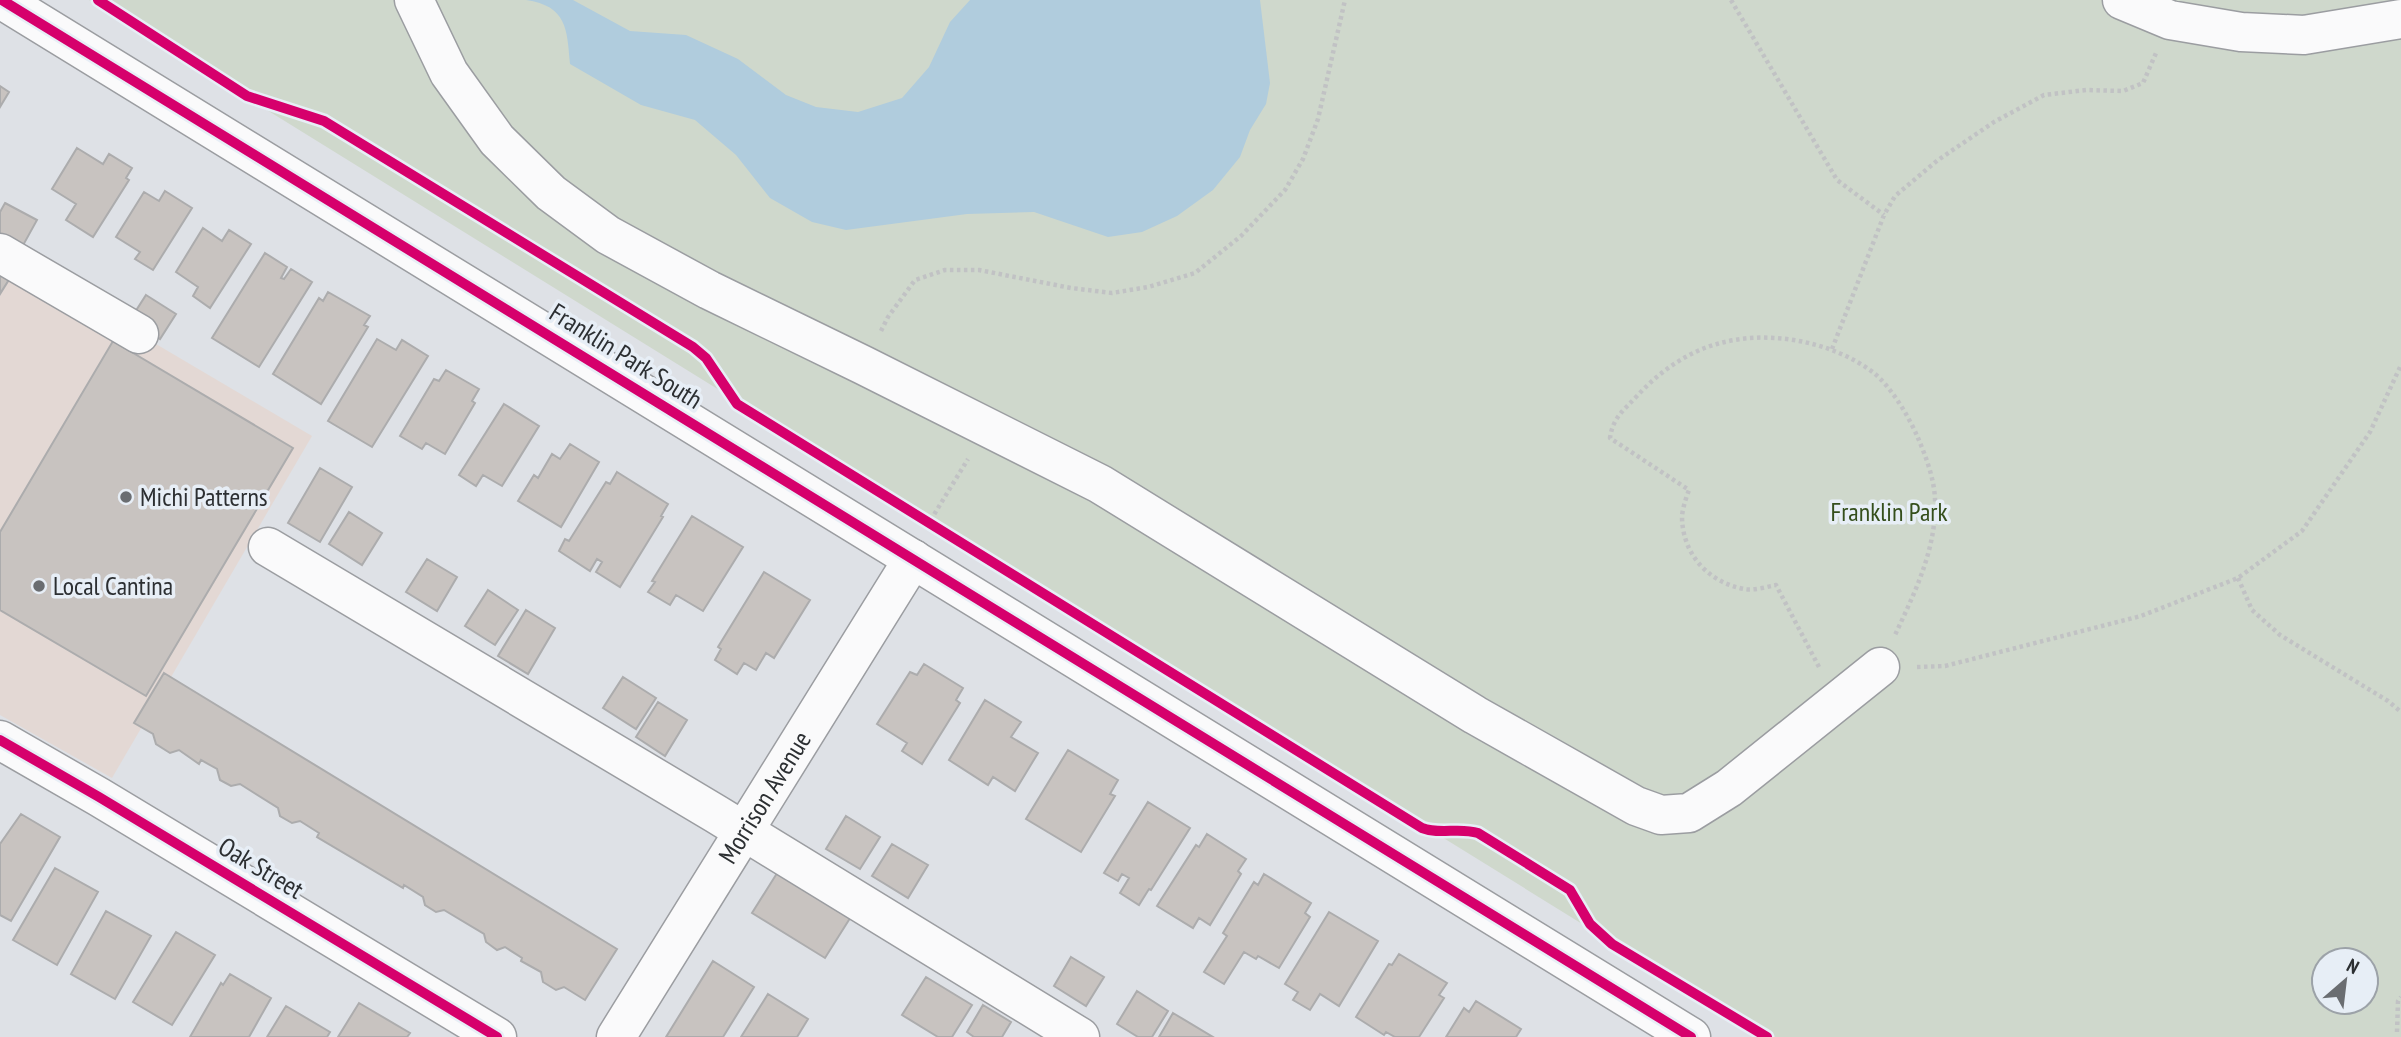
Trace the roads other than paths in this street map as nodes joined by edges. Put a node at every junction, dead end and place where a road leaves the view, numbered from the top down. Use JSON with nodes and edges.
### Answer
{"nodes":[{"id":1,"x":2,"y":0,"type":"edge"},
{"id":2,"x":414,"y":0,"type":"edge"},
{"id":3,"x":2122,"y":0,"type":"edge"},
{"id":4,"x":2401,"y":19,"type":"edge"},
{"id":5,"x":0,"y":253,"type":"edge"},
{"id":6,"x":139,"y":334,"type":"dead end"},
{"id":7,"x":268,"y":547,"type":"dead end"},
{"id":8,"x":912,"y":559,"type":"junction"},
{"id":9,"x":1881,"y":667,"type":"road end"},
{"id":10,"x":0,"y":740,"type":"edge"},
{"id":11,"x":743,"y":830,"type":"junction"},
{"id":12,"x":497,"y":1037,"type":"edge"},
{"id":13,"x":616,"y":1037,"type":"edge"},
{"id":14,"x":1080,"y":1037,"type":"edge"},
{"id":15,"x":1691,"y":1037,"type":"edge"}],
"edges":[{"from":1,"to":8,"type":"street","name":"Franklin Park South"},
{"from":2,"to":9,"type":"street"},
{"from":3,"to":4,"type":"street"},
{"from":5,"to":6,"type":"street"},
{"from":7,"to":11,"type":"street"},
{"from":8,"to":11,"type":"street","name":"Morrison Avenue"},
{"from":8,"to":15,"type":"street","name":"Franklin Park South"},
{"from":10,"to":12,"type":"street","name":"Oak Street"},
{"from":11,"to":13,"type":"street","name":"Morrison Avenue"},
{"from":11,"to":14,"type":"street"}]}
